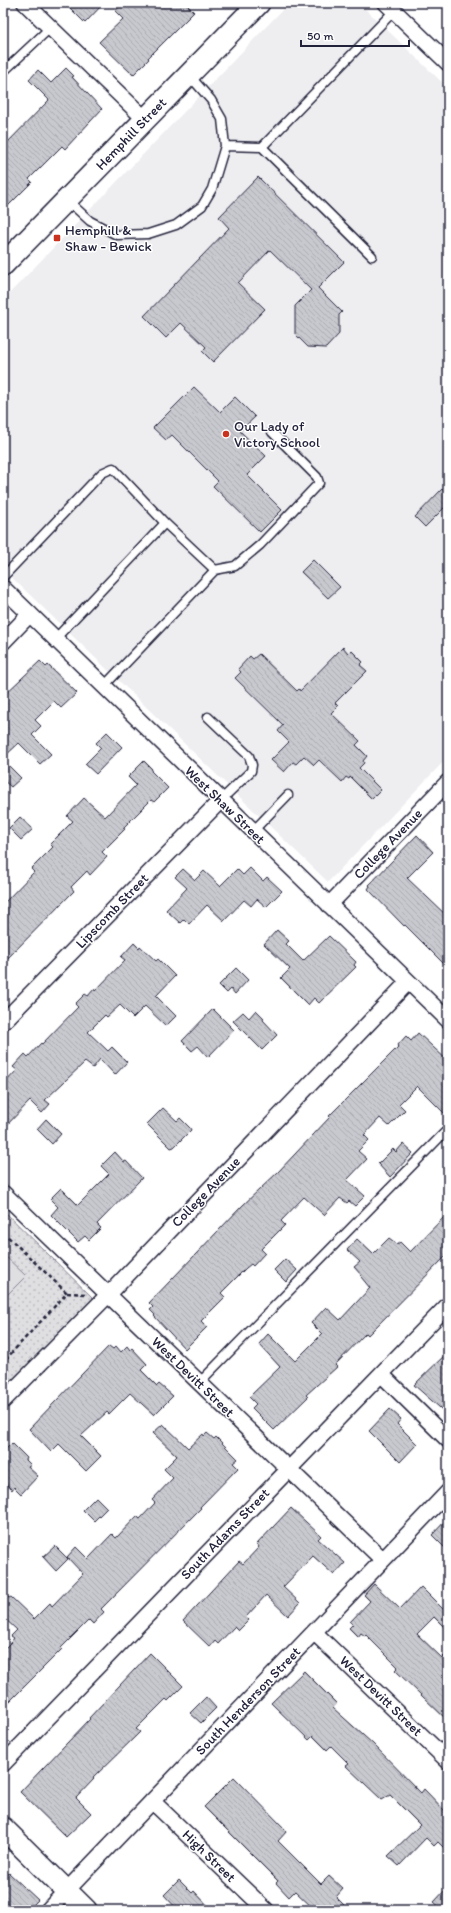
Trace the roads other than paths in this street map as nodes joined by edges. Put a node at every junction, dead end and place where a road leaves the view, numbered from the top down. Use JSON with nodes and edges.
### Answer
{"nodes":[{"id":1,"x":25,"y":3,"type":"edge"},
{"id":2,"x":259,"y":3,"type":"edge"},
{"id":3,"x":390,"y":7,"type":"edge"},
{"id":4,"x":50,"y":28,"type":"junction"},
{"id":5,"x":448,"y":63,"type":"edge"},
{"id":6,"x":3,"y":72,"type":"edge"},
{"id":7,"x":189,"y":75,"type":"junction"},
{"id":8,"x":146,"y":120,"type":"junction"},
{"id":9,"x":225,"y":146,"type":"junction"},
{"id":10,"x":262,"y":147,"type":"junction"},
{"id":11,"x":67,"y":200,"type":"junction"},
{"id":12,"x":372,"y":256,"type":"dead end"},
{"id":13,"x":3,"y":265,"type":"edge"},
{"id":14,"x":272,"y":432,"type":"dead end"},
{"id":15,"x":165,"y":523,"type":"junction"},
{"id":16,"x":215,"y":570,"type":"junction"},
{"id":17,"x":3,"y":577,"type":"edge"},
{"id":18,"x":3,"y":588,"type":"edge"},
{"id":19,"x":30,"y":614,"type":"junction"},
{"id":20,"x":55,"y":639,"type":"junction"},
{"id":21,"x":3,"y":642,"type":"edge"},
{"id":22,"x":104,"y":686,"type":"junction"},
{"id":23,"x":208,"y":717,"type":"dead end"},
{"id":24,"x":448,"y":782,"type":"edge"},
{"id":25,"x":288,"y":795,"type":"dead end"},
{"id":26,"x":221,"y":800,"type":"junction"},
{"id":27,"x":253,"y":831,"type":"junction"},
{"id":28,"x":329,"y":905,"type":"junction"},
{"id":29,"x":408,"y":982,"type":"junction"},
{"id":30,"x":448,"y":1020,"type":"edge"},
{"id":31,"x":3,"y":1022,"type":"edge"},
{"id":32,"x":448,"y":1129,"type":"edge"},
{"id":33,"x":3,"y":1193,"type":"edge"},
{"id":34,"x":108,"y":1295,"type":"junction"},
{"id":35,"x":448,"y":1305,"type":"edge"},
{"id":36,"x":381,"y":1374,"type":"junction"},
{"id":37,"x":199,"y":1383,"type":"junction"},
{"id":38,"x":3,"y":1401,"type":"edge"},
{"id":39,"x":448,"y":1440,"type":"edge"},
{"id":40,"x":288,"y":1468,"type":"junction"},
{"id":41,"x":448,"y":1492,"type":"edge"},
{"id":42,"x":383,"y":1560,"type":"junction"},
{"id":43,"x":314,"y":1632,"type":"junction"},
{"id":44,"x":448,"y":1761,"type":"edge"},
{"id":45,"x":3,"y":1764,"type":"edge"},
{"id":46,"x":152,"y":1801,"type":"junction"},
{"id":47,"x":7,"y":1835,"type":"edge"},
{"id":48,"x":66,"y":1891,"type":"junction"},
{"id":49,"x":48,"y":1910,"type":"edge"},
{"id":50,"x":86,"y":1910,"type":"edge"},
{"id":51,"x":266,"y":1910,"type":"edge"}],
"edges":[{"from":1,"to":4,"type":"street"},
{"from":2,"to":7,"type":"main road","name":"Hemphill Street"},
{"from":3,"to":5,"type":"street"},
{"from":3,"to":10,"type":"lane"},
{"from":4,"to":6,"type":"lane"},
{"from":4,"to":8,"type":"street"},
{"from":7,"to":8,"type":"main road","name":"Hemphill Street"},
{"from":7,"to":9,"type":"lane"},
{"from":8,"to":11,"type":"main road","name":"Hemphill Street"},
{"from":9,"to":10,"type":"lane"},
{"from":9,"to":11,"type":"lane"},
{"from":10,"to":12,"type":"lane"},
{"from":11,"to":13,"type":"main road","name":"Hemphill Street"},
{"from":14,"to":16,"type":"lane"},
{"from":15,"to":16,"type":"lane"},
{"from":15,"to":17,"type":"lane"},
{"from":15,"to":20,"type":"lane"},
{"from":16,"to":22,"type":"lane"},
{"from":18,"to":19,"type":"street","name":"West Shaw Street"},
{"from":19,"to":20,"type":"street","name":"West Shaw Street"},
{"from":19,"to":21,"type":"street"},
{"from":20,"to":22,"type":"street","name":"West Shaw Street"},
{"from":22,"to":26,"type":"street","name":"West Shaw Street"},
{"from":23,"to":26,"type":"lane"},
{"from":24,"to":28,"type":"street","name":"College Avenue"},
{"from":25,"to":27,"type":"lane"},
{"from":26,"to":27,"type":"street","name":"West Shaw Street"},
{"from":26,"to":31,"type":"street","name":"Lipscomb Street"},
{"from":27,"to":28,"type":"street","name":"West Shaw Street"},
{"from":28,"to":29,"type":"street","name":"West Shaw Street"},
{"from":29,"to":30,"type":"street","name":"West Shaw Street"},
{"from":29,"to":34,"type":"street","name":"College Avenue"},
{"from":32,"to":37,"type":"lane"},
{"from":33,"to":34,"type":"street","name":"West Devitt Street"},
{"from":34,"to":37,"type":"street","name":"West Devitt Street"},
{"from":34,"to":38,"type":"street","name":"College Avenue"},
{"from":35,"to":36,"type":"street","name":"South Adams Street"},
{"from":36,"to":39,"type":"street"},
{"from":36,"to":40,"type":"street","name":"South Adams Street"},
{"from":37,"to":40,"type":"street","name":"West Devitt Street"},
{"from":40,"to":42,"type":"street","name":"West Devitt Street"},
{"from":40,"to":45,"type":"street","name":"South Adams Street"},
{"from":41,"to":42,"type":"street","name":"South Henderson Street"},
{"from":42,"to":43,"type":"street","name":"South Henderson Street"},
{"from":43,"to":44,"type":"street","name":"West Devitt Street"},
{"from":43,"to":46,"type":"street","name":"South Henderson Street"},
{"from":46,"to":48,"type":"street","name":"South Henderson Street"},
{"from":46,"to":51,"type":"street","name":"High Street"},
{"from":47,"to":48,"type":"main road"},
{"from":48,"to":49,"type":"street","name":"South Henderson Street"},
{"from":48,"to":50,"type":"main road"}]}
